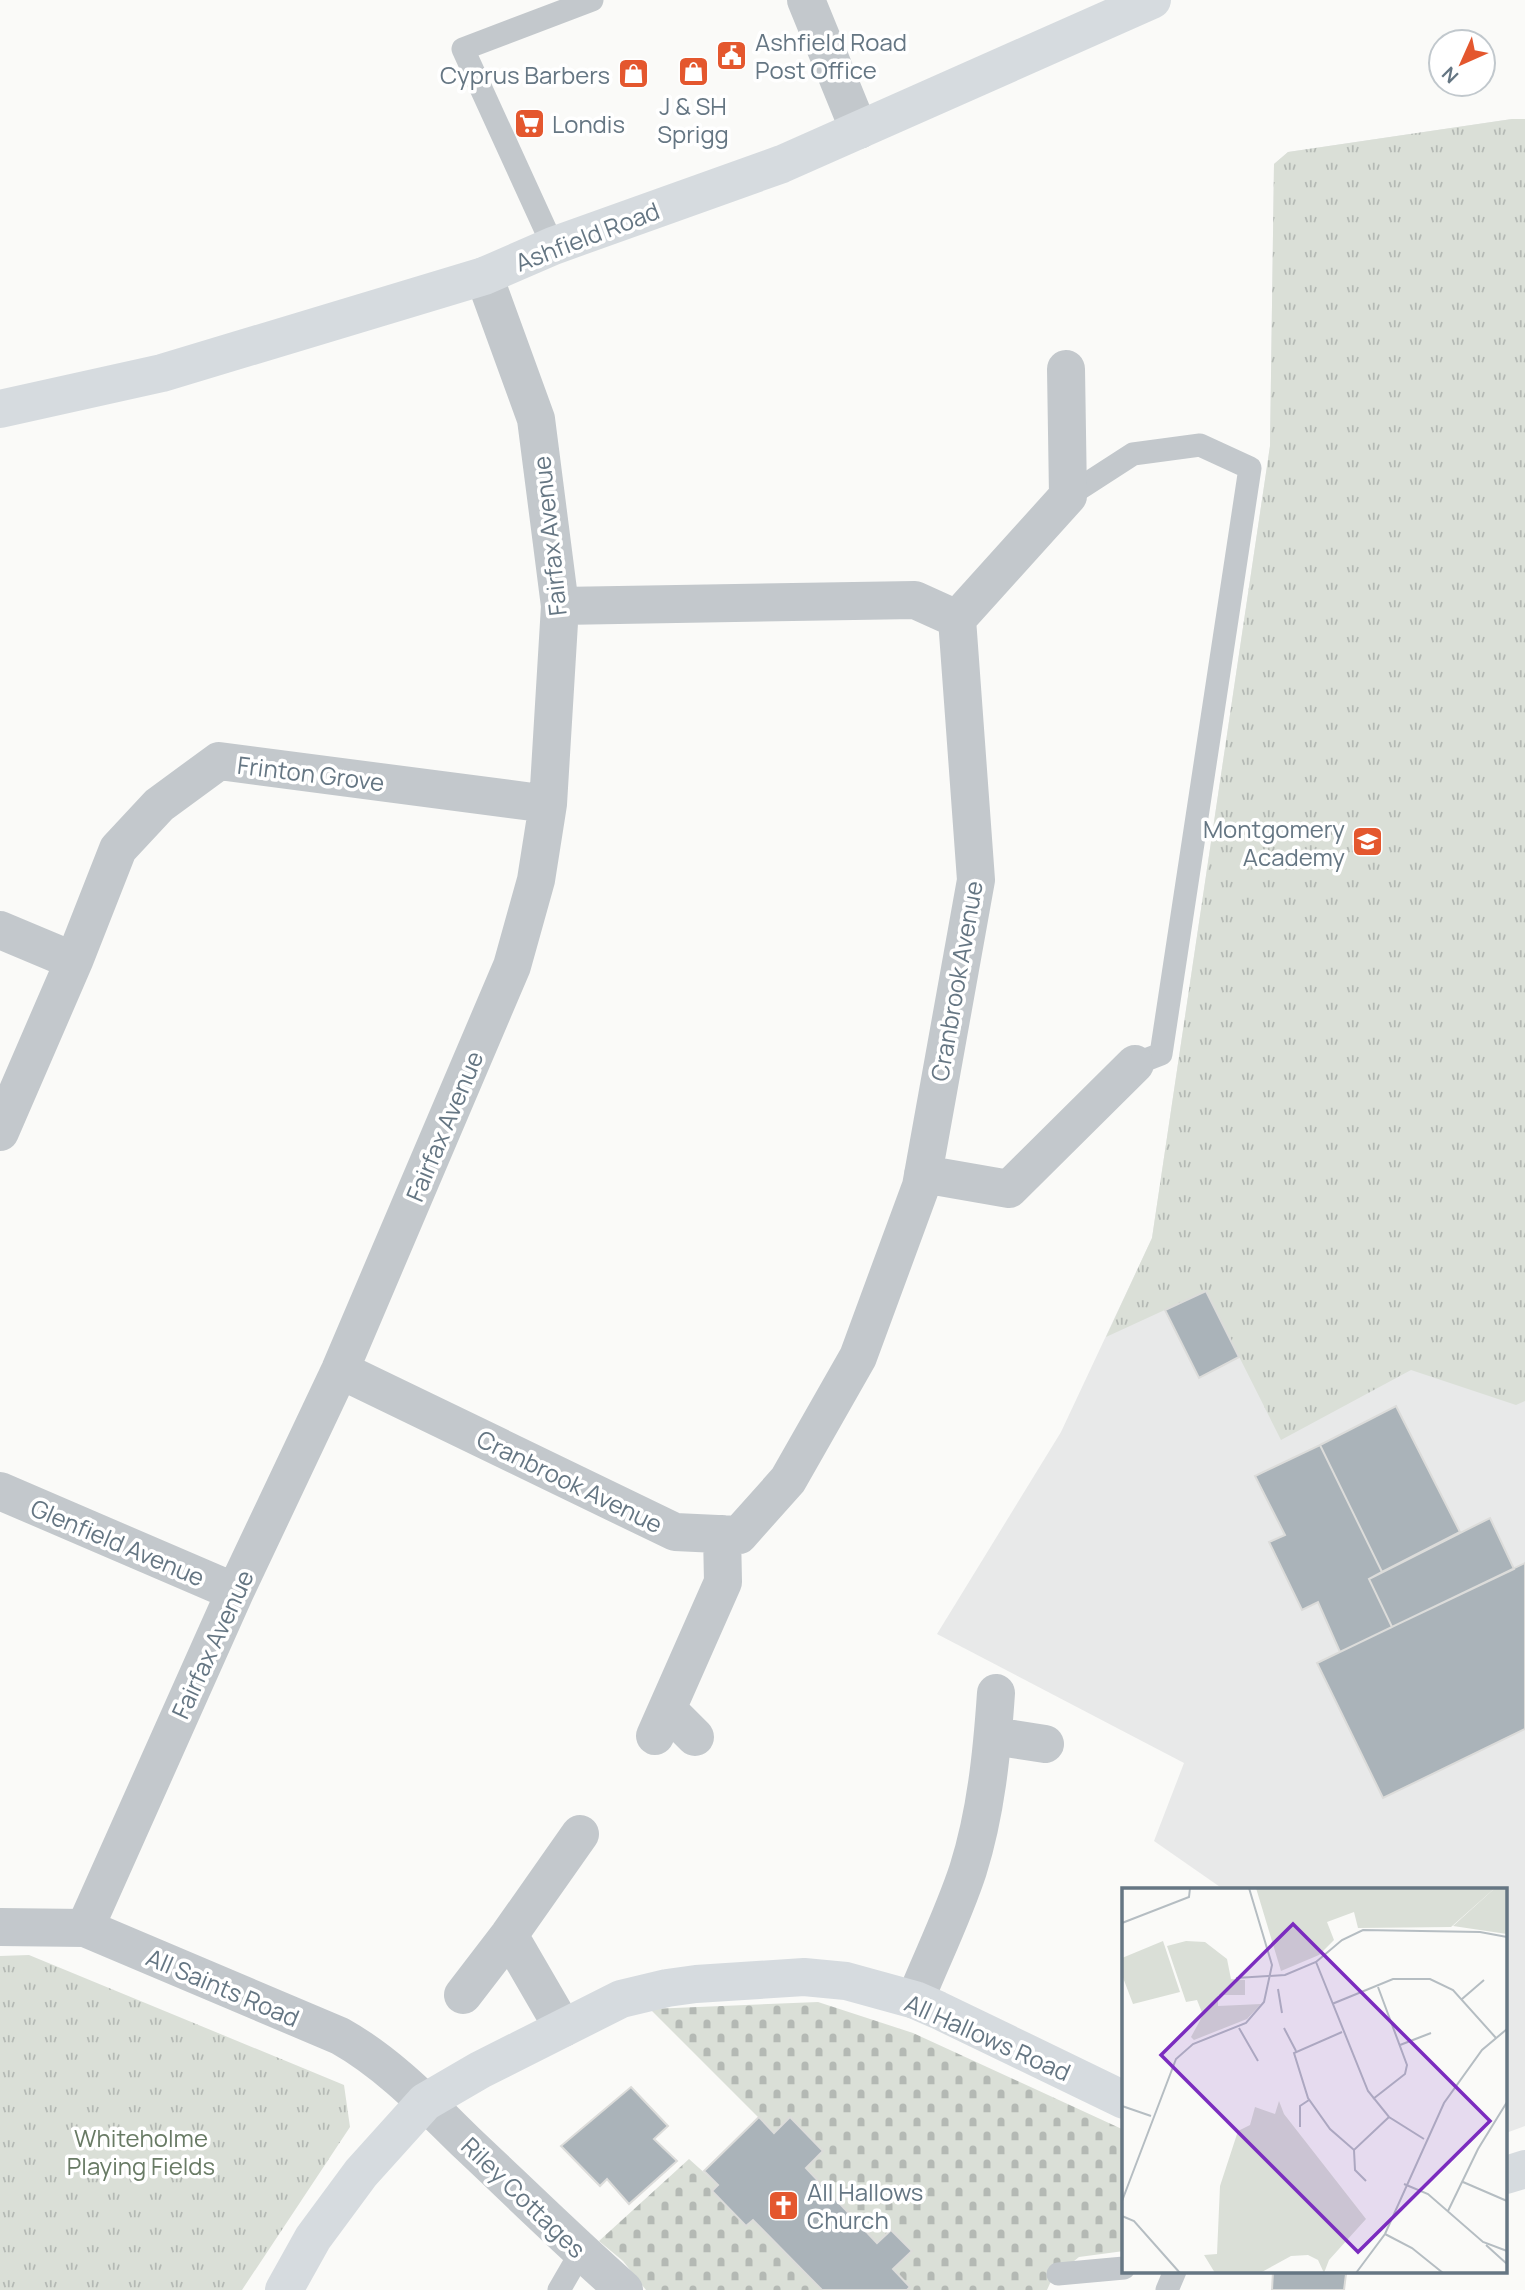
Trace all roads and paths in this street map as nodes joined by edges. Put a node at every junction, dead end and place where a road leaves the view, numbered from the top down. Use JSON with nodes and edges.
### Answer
{"nodes":[{"id":1,"x":592,"y":0,"type":"edge"},
{"id":2,"x":806,"y":0,"type":"edge"},
{"id":3,"x":1152,"y":0,"type":"edge"},
{"id":4,"x":859,"y":131,"type":"junction"},
{"id":5,"x":553,"y":246,"type":"junction"},
{"id":6,"x":484,"y":276,"type":"junction"},
{"id":7,"x":1066,"y":369,"type":"dead end"},
{"id":8,"x":0,"y":409,"type":"edge"},
{"id":9,"x":1068,"y":496,"type":"junction"},
{"id":10,"x":560,"y":606,"type":"junction"},
{"id":11,"x":957,"y":619,"type":"junction"},
{"id":12,"x":548,"y":804,"type":"junction"},
{"id":13,"x":0,"y":929,"type":"edge"},
{"id":14,"x":74,"y":961,"type":"junction"},
{"id":15,"x":1135,"y":1063,"type":"joint"},
{"id":16,"x":0,"y":1132,"type":"edge"},
{"id":17,"x":923,"y":1174,"type":"junction"},
{"id":18,"x":340,"y":1370,"type":"junction"},
{"id":19,"x":0,"y":1491,"type":"edge"},
{"id":20,"x":722,"y":1534,"type":"junction"},
{"id":21,"x":235,"y":1592,"type":"junction"},
{"id":22,"x":996,"y":1693,"type":"dead end"},
{"id":23,"x":993,"y":1736,"type":"junction"},
{"id":24,"x":695,"y":1737,"type":"dead end"},
{"id":25,"x":1045,"y":1744,"type":"dead end"},
{"id":26,"x":580,"y":1834,"type":"dead end"},
{"id":27,"x":0,"y":1927,"type":"edge"},
{"id":28,"x":85,"y":1928,"type":"junction"},
{"id":29,"x":509,"y":1935,"type":"junction"},
{"id":30,"x":463,"y":1995,"type":"dead end"},
{"id":31,"x":915,"y":2000,"type":"junction"},
{"id":32,"x":563,"y":2028,"type":"junction"},
{"id":33,"x":1122,"y":2099,"type":"edge"},
{"id":34,"x":425,"y":2102,"type":"junction"},
{"id":35,"x":1525,"y":2169,"type":"edge"},
{"id":36,"x":1508,"y":2174,"type":"edge"},
{"id":37,"x":581,"y":2252,"type":"junction"},
{"id":38,"x":1122,"y":2267,"type":"edge"},
{"id":39,"x":1175,"y":2272,"type":"edge"},
{"id":40,"x":1058,"y":2274,"type":"dead end"},
{"id":41,"x":284,"y":2290,"type":"edge"},
{"id":42,"x":559,"y":2290,"type":"edge"},
{"id":43,"x":624,"y":2290,"type":"edge"},
{"id":44,"x":1167,"y":2290,"type":"edge"}],
"edges":[{"from":1,"to":5,"type":"lane"},
{"from":2,"to":4,"type":"street"},
{"from":3,"to":4,"type":"street","name":"Ashfield Road"},
{"from":4,"to":5,"type":"street","name":"Ashfield Road"},
{"from":5,"to":6,"type":"street","name":"Ashfield Road"},
{"from":6,"to":8,"type":"street","name":"Ashfield Road"},
{"from":6,"to":10,"type":"street","name":"Fairfax Avenue"},
{"from":7,"to":9,"type":"street"},
{"from":9,"to":11,"type":"street"},
{"from":9,"to":15,"type":"lane"},
{"from":10,"to":11,"type":"street"},
{"from":10,"to":12,"type":"street","name":"Fairfax Avenue"},
{"from":11,"to":17,"type":"street","name":"Cranbrook Avenue"},
{"from":12,"to":14,"type":"street","name":"Frinton Grove"},
{"from":12,"to":18,"type":"street","name":"Fairfax Avenue"},
{"from":13,"to":14,"type":"street"},
{"from":14,"to":16,"type":"street","name":"Frinton Grove"},
{"from":15,"to":17,"type":"street"},
{"from":17,"to":20,"type":"street","name":"Cranbrook Avenue"},
{"from":18,"to":20,"type":"street","name":"Cranbrook Avenue"},
{"from":18,"to":21,"type":"street","name":"Fairfax Avenue"},
{"from":19,"to":21,"type":"street","name":"Glenfield Avenue"},
{"from":20,"to":24,"type":"street"},
{"from":21,"to":28,"type":"street","name":"Fairfax Avenue"},
{"from":22,"to":23,"type":"street"},
{"from":23,"to":25,"type":"street"},
{"from":23,"to":31,"type":"street"},
{"from":26,"to":29,"type":"street"},
{"from":27,"to":28,"type":"street","name":"All Saints Road"},
{"from":28,"to":34,"type":"street","name":"All Saints Road"},
{"from":29,"to":30,"type":"street"},
{"from":29,"to":32,"type":"street"},
{"from":31,"to":32,"type":"street","name":"All Hallows Road"},
{"from":31,"to":33,"type":"street","name":"All Hallows Road"},
{"from":32,"to":34,"type":"street","name":"All Hallows Road"},
{"from":34,"to":37,"type":"street","name":"Riley Cottages"},
{"from":34,"to":41,"type":"street","name":"All Hallows Road"},
{"from":35,"to":36,"type":"street"},
{"from":37,"to":42,"type":"lane"},
{"from":37,"to":43,"type":"street","name":"Riley Cottages"},
{"from":38,"to":40,"type":"lane"},
{"from":39,"to":44,"type":"lane"}]}
